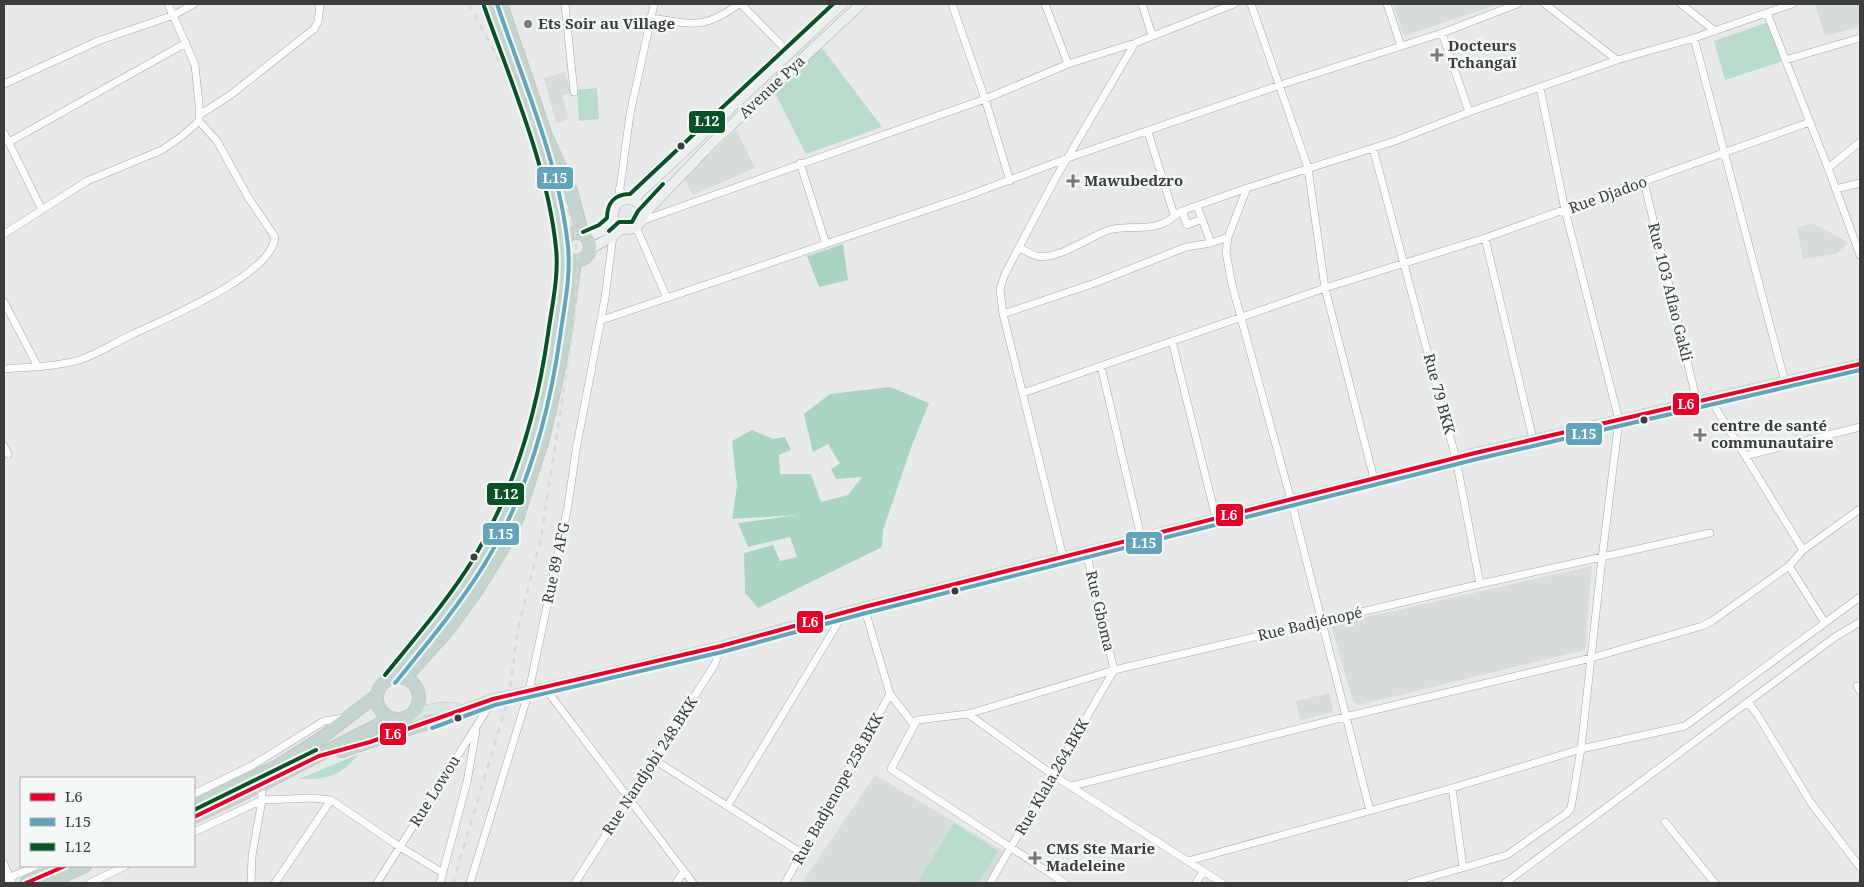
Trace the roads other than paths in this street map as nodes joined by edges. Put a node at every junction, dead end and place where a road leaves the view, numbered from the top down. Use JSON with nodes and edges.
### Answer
{"nodes":[{"id":1,"x":168,"y":4,"type":"edge"},
{"id":2,"x":194,"y":4,"type":"edge"},
{"id":3,"x":320,"y":4,"type":"edge"},
{"id":4,"x":490,"y":4,"type":"edge"},
{"id":5,"x":501,"y":4,"type":"edge"},
{"id":6,"x":566,"y":4,"type":"edge"},
{"id":7,"x":654,"y":4,"type":"edge"},
{"id":8,"x":740,"y":4,"type":"edge"},
{"id":9,"x":842,"y":4,"type":"edge"},
{"id":10,"x":862,"y":4,"type":"edge"},
{"id":11,"x":952,"y":4,"type":"edge"},
{"id":12,"x":1045,"y":4,"type":"edge"},
{"id":13,"x":1142,"y":4,"type":"edge"},
{"id":14,"x":1234,"y":4,"type":"edge"},
{"id":15,"x":1251,"y":4,"type":"edge"},
{"id":16,"x":1387,"y":4,"type":"edge"},
{"id":17,"x":1517,"y":4,"type":"edge"},
{"id":18,"x":1545,"y":4,"type":"edge"},
{"id":19,"x":1681,"y":4,"type":"edge"},
{"id":20,"x":1792,"y":4,"type":"edge"},
{"id":21,"x":1767,"y":13,"type":"junction"},
{"id":22,"x":174,"y":15,"type":"junction"},
{"id":23,"x":651,"y":18,"type":"junction"},
{"id":24,"x":1714,"y":31,"type":"junction"},
{"id":25,"x":1442,"y":33,"type":"junction"},
{"id":26,"x":1152,"y":35,"type":"junction"},
{"id":27,"x":1694,"y":38,"type":"junction"},
{"id":28,"x":1860,"y":38,"type":"edge"},
{"id":29,"x":1136,"y":42,"type":"junction"},
{"id":30,"x":186,"y":43,"type":"junction"},
{"id":31,"x":1401,"y":46,"type":"junction"},
{"id":32,"x":789,"y":53,"type":"junction"},
{"id":33,"x":1617,"y":60,"type":"junction"},
{"id":34,"x":1785,"y":60,"type":"junction"},
{"id":35,"x":1068,"y":64,"type":"junction"},
{"id":36,"x":4,"y":84,"type":"edge"},
{"id":37,"x":1280,"y":86,"type":"junction"},
{"id":38,"x":1540,"y":88,"type":"junction"},
{"id":39,"x":574,"y":92,"type":"dead end"},
{"id":40,"x":985,"y":99,"type":"junction"},
{"id":41,"x":1468,"y":112,"type":"junction"},
{"id":42,"x":199,"y":118,"type":"junction"},
{"id":43,"x":1810,"y":122,"type":"junction"},
{"id":44,"x":1148,"y":132,"type":"junction"},
{"id":45,"x":4,"y":133,"type":"edge"},
{"id":46,"x":10,"y":142,"type":"junction"},
{"id":47,"x":1860,"y":142,"type":"edge"},
{"id":48,"x":1373,"y":148,"type":"junction"},
{"id":49,"x":1724,"y":153,"type":"junction"},
{"id":50,"x":1068,"y":158,"type":"junction"},
{"id":51,"x":800,"y":164,"type":"junction"},
{"id":52,"x":1308,"y":168,"type":"junction"},
{"id":53,"x":1828,"y":168,"type":"junction"},
{"id":54,"x":1010,"y":180,"type":"junction"},
{"id":55,"x":1644,"y":182,"type":"junction"},
{"id":56,"x":1860,"y":183,"type":"edge"},
{"id":57,"x":1247,"y":188,"type":"junction"},
{"id":58,"x":1836,"y":189,"type":"junction"},
{"id":59,"x":626,"y":201,"type":"junction"},
{"id":60,"x":1197,"y":206,"type":"junction"},
{"id":61,"x":42,"y":210,"type":"junction"},
{"id":62,"x":1565,"y":210,"type":"junction"},
{"id":63,"x":1182,"y":211,"type":"junction"},
{"id":64,"x":1174,"y":215,"type":"junction"},
{"id":65,"x":1202,"y":219,"type":"junction"},
{"id":66,"x":614,"y":220,"type":"junction"},
{"id":67,"x":640,"y":221,"type":"junction"},
{"id":68,"x":622,"y":228,"type":"junction"},
{"id":69,"x":4,"y":234,"type":"edge"},
{"id":70,"x":613,"y":236,"type":"junction"},
{"id":71,"x":1228,"y":237,"type":"junction"},
{"id":72,"x":1484,"y":238,"type":"junction"},
{"id":73,"x":586,"y":241,"type":"junction"},
{"id":74,"x":1211,"y":243,"type":"junction"},
{"id":75,"x":826,"y":244,"type":"junction"},
{"id":76,"x":562,"y":247,"type":"junction"},
{"id":77,"x":1019,"y":247,"type":"junction"},
{"id":78,"x":1860,"y":255,"type":"edge"},
{"id":79,"x":575,"y":262,"type":"junction"},
{"id":80,"x":1405,"y":264,"type":"junction"},
{"id":81,"x":1325,"y":288,"type":"junction"},
{"id":82,"x":668,"y":298,"type":"junction"},
{"id":83,"x":4,"y":302,"type":"edge"},
{"id":84,"x":1003,"y":314,"type":"junction"},
{"id":85,"x":1240,"y":318,"type":"junction"},
{"id":86,"x":602,"y":320,"type":"junction"},
{"id":87,"x":1172,"y":341,"type":"junction"},
{"id":88,"x":1860,"y":364,"type":"edge"},
{"id":89,"x":1101,"y":366,"type":"junction"},
{"id":90,"x":38,"y":367,"type":"junction"},
{"id":91,"x":4,"y":369,"type":"edge"},
{"id":92,"x":1785,"y":382,"type":"junction"},
{"id":93,"x":1023,"y":393,"type":"junction"},
{"id":94,"x":1710,"y":399,"type":"junction"},
{"id":95,"x":1697,"y":402,"type":"junction"},
{"id":96,"x":1619,"y":420,"type":"junction"},
{"id":97,"x":1860,"y":427,"type":"edge"},
{"id":98,"x":1533,"y":439,"type":"junction"},
{"id":99,"x":4,"y":446,"type":"edge"},
{"id":100,"x":8,"y":454,"type":"dead end"},
{"id":101,"x":1745,"y":456,"type":"junction"},
{"id":102,"x":1456,"y":459,"type":"junction"},
{"id":103,"x":1374,"y":479,"type":"junction"},
{"id":104,"x":1291,"y":500,"type":"junction"},
{"id":105,"x":1860,"y":509,"type":"edge"},
{"id":106,"x":1216,"y":518,"type":"junction"},
{"id":107,"x":1710,"y":533,"type":"dead end"},
{"id":108,"x":1141,"y":537,"type":"junction"},
{"id":109,"x":1803,"y":550,"type":"junction"},
{"id":110,"x":1086,"y":551,"type":"junction"},
{"id":111,"x":1063,"y":557,"type":"junction"},
{"id":112,"x":1602,"y":558,"type":"junction"},
{"id":113,"x":1790,"y":566,"type":"junction"},
{"id":114,"x":1480,"y":584,"type":"junction"},
{"id":115,"x":1860,"y":597,"type":"edge"},
{"id":116,"x":864,"y":607,"type":"junction"},
{"id":117,"x":844,"y":613,"type":"junction"},
{"id":118,"x":1321,"y":621,"type":"junction"},
{"id":119,"x":1860,"y":622,"type":"edge"},
{"id":120,"x":1825,"y":624,"type":"junction"},
{"id":121,"x":721,"y":646,"type":"junction"},
{"id":122,"x":1591,"y":658,"type":"junction"},
{"id":123,"x":1114,"y":670,"type":"junction"},
{"id":124,"x":390,"y":678,"type":"junction"},
{"id":125,"x":405,"y":678,"type":"junction"},
{"id":126,"x":545,"y":688,"type":"junction"},
{"id":127,"x":529,"y":691,"type":"junction"},
{"id":128,"x":890,"y":694,"type":"junction"},
{"id":129,"x":377,"y":695,"type":"junction"},
{"id":130,"x":493,"y":699,"type":"junction"},
{"id":131,"x":1748,"y":703,"type":"junction"},
{"id":132,"x":462,"y":710,"type":"junction"},
{"id":133,"x":968,"y":714,"type":"junction"},
{"id":134,"x":409,"y":716,"type":"junction"},
{"id":135,"x":1345,"y":717,"type":"junction"},
{"id":136,"x":347,"y":718,"type":"junction"},
{"id":137,"x":392,"y":718,"type":"junction"},
{"id":138,"x":430,"y":722,"type":"junction"},
{"id":139,"x":477,"y":725,"type":"junction"},
{"id":140,"x":914,"y":725,"type":"junction"},
{"id":141,"x":1581,"y":749,"type":"junction"},
{"id":142,"x":319,"y":756,"type":"junction"},
{"id":143,"x":653,"y":759,"type":"junction"},
{"id":144,"x":1053,"y":775,"type":"junction"},
{"id":145,"x":255,"y":776,"type":"junction"},
{"id":146,"x":1072,"y":786,"type":"junction"},
{"id":147,"x":1452,"y":788,"type":"junction"},
{"id":148,"x":195,"y":794,"type":"edge"},
{"id":149,"x":262,"y":800,"type":"junction"},
{"id":150,"x":331,"y":800,"type":"junction"},
{"id":151,"x":628,"y":800,"type":"junction"},
{"id":152,"x":195,"y":806,"type":"edge"},
{"id":153,"x":728,"y":806,"type":"junction"},
{"id":154,"x":1370,"y":811,"type":"junction"},
{"id":155,"x":195,"y":816,"type":"edge"},
{"id":156,"x":1666,"y":822,"type":"dead end"},
{"id":157,"x":195,"y":832,"type":"edge"},
{"id":158,"x":400,"y":847,"type":"junction"},
{"id":159,"x":1012,"y":847,"type":"junction"},
{"id":160,"x":803,"y":854,"type":"junction"},
{"id":161,"x":1188,"y":861,"type":"junction"},
{"id":162,"x":4,"y":864,"type":"edge"},
{"id":163,"x":34,"y":867,"type":"edge"},
{"id":164,"x":63,"y":867,"type":"edge"},
{"id":165,"x":83,"y":867,"type":"edge"},
{"id":166,"x":124,"y":867,"type":"edge"},
{"id":167,"x":1860,"y":867,"type":"edge"},
{"id":168,"x":1463,"y":868,"type":"junction"},
{"id":169,"x":684,"y":871,"type":"junction"},
{"id":170,"x":1203,"y":872,"type":"junction"},
{"id":171,"x":443,"y":873,"type":"junction"},
{"id":172,"x":9,"y":880,"type":"edge"},
{"id":173,"x":26,"y":883,"type":"edge"},
{"id":174,"x":48,"y":883,"type":"edge"},
{"id":175,"x":90,"y":883,"type":"edge"},
{"id":176,"x":251,"y":883,"type":"edge"},
{"id":177,"x":275,"y":883,"type":"edge"},
{"id":178,"x":377,"y":883,"type":"edge"},
{"id":179,"x":440,"y":883,"type":"edge"},
{"id":180,"x":470,"y":883,"type":"edge"},
{"id":181,"x":575,"y":883,"type":"edge"},
{"id":182,"x":676,"y":883,"type":"edge"},
{"id":183,"x":693,"y":883,"type":"edge"},
{"id":184,"x":785,"y":883,"type":"edge"},
{"id":185,"x":990,"y":883,"type":"edge"},
{"id":186,"x":1065,"y":883,"type":"edge"},
{"id":187,"x":1196,"y":883,"type":"edge"},
{"id":188,"x":1222,"y":883,"type":"edge"},
{"id":189,"x":1410,"y":883,"type":"edge"},
{"id":190,"x":1505,"y":883,"type":"edge"},
{"id":191,"x":1715,"y":883,"type":"edge"}],
"edges":[{"from":1,"to":22,"type":"street"},
{"from":2,"to":22,"type":"street"},
{"from":3,"to":42,"type":"street"},
{"from":4,"to":76,"type":"highway"},
{"from":5,"to":73,"type":"highway"},
{"from":6,"to":39,"type":"street"},
{"from":7,"to":23,"type":"street"},
{"from":8,"to":23,"type":"street"},
{"from":8,"to":32,"type":"street"},
{"from":9,"to":32,"type":"main road","name":"Avenue Pya"},
{"from":10,"to":67,"type":"main road","name":"Avenue Pya"},
{"from":11,"to":40,"type":"street"},
{"from":12,"to":35,"type":"street"},
{"from":13,"to":26,"type":"street"},
{"from":14,"to":26,"type":"street"},
{"from":15,"to":37,"type":"street"},
{"from":16,"to":31,"type":"street"},
{"from":17,"to":25,"type":"street"},
{"from":18,"to":33,"type":"street"},
{"from":19,"to":24,"type":"street"},
{"from":20,"to":21,"type":"street"},
{"from":21,"to":24,"type":"street"},
{"from":21,"to":34,"type":"street"},
{"from":22,"to":30,"type":"street"},
{"from":22,"to":36,"type":"street"},
{"from":23,"to":59,"type":"street"},
{"from":24,"to":27,"type":"street"},
{"from":25,"to":31,"type":"street"},
{"from":25,"to":41,"type":"street"},
{"from":26,"to":29,"type":"street"},
{"from":27,"to":33,"type":"street"},
{"from":27,"to":49,"type":"street"},
{"from":28,"to":34,"type":"street"},
{"from":29,"to":35,"type":"street"},
{"from":29,"to":50,"type":"street"},
{"from":30,"to":42,"type":"street"},
{"from":30,"to":46,"type":"street"},
{"from":31,"to":37,"type":"street"},
{"from":32,"to":59,"type":"main road","name":"Avenue Pya"},
{"from":33,"to":38,"type":"street"},
{"from":34,"to":43,"type":"street"},
{"from":35,"to":40,"type":"street"},
{"from":37,"to":44,"type":"street"},
{"from":37,"to":52,"type":"street"},
{"from":38,"to":41,"type":"street"},
{"from":38,"to":62,"type":"street"},
{"from":40,"to":51,"type":"street"},
{"from":40,"to":54,"type":"street"},
{"from":41,"to":48,"type":"street"},
{"from":42,"to":61,"type":"street"},
{"from":42,"to":90,"type":"street"},
{"from":43,"to":49,"type":"street","name":"Rue Djadoo"},
{"from":43,"to":53,"type":"street"},
{"from":44,"to":50,"type":"street"},
{"from":44,"to":64,"type":"street"},
{"from":45,"to":46,"type":"street"},
{"from":46,"to":61,"type":"street"},
{"from":47,"to":53,"type":"street"},
{"from":48,"to":52,"type":"street"},
{"from":48,"to":80,"type":"street","name":"Rue 79 BKK"},
{"from":49,"to":55,"type":"street","name":"Rue Djadoo"},
{"from":49,"to":92,"type":"street"},
{"from":50,"to":54,"type":"street"},
{"from":50,"to":77,"type":"street"},
{"from":51,"to":67,"type":"street"},
{"from":51,"to":75,"type":"street"},
{"from":52,"to":57,"type":"street"},
{"from":52,"to":81,"type":"street"},
{"from":53,"to":58,"type":"street"},
{"from":54,"to":75,"type":"street"},
{"from":55,"to":62,"type":"street","name":"Rue Djadoo"},
{"from":55,"to":95,"type":"street","name":"Rue 1O3 Aflao Gakli"},
{"from":56,"to":58,"type":"street"},
{"from":57,"to":60,"type":"street"},
{"from":57,"to":71,"type":"street"},
{"from":58,"to":78,"type":"street"},
{"from":59,"to":66,"type":"main road"},
{"from":59,"to":67,"type":"main road"},
{"from":60,"to":63,"type":"street"},
{"from":60,"to":65,"type":"street"},
{"from":61,"to":69,"type":"street"},
{"from":62,"to":72,"type":"street","name":"Rue Djadoo"},
{"from":62,"to":96,"type":"street"},
{"from":63,"to":64,"type":"street"},
{"from":63,"to":65,"type":"street"},
{"from":64,"to":77,"type":"street"},
{"from":65,"to":74,"type":"street"},
{"from":66,"to":68,"type":"main road"},
{"from":66,"to":73,"type":"main road"},
{"from":67,"to":68,"type":"main road"},
{"from":67,"to":82,"type":"street"},
{"from":68,"to":70,"type":"main road"},
{"from":70,"to":73,"type":"main road"},
{"from":70,"to":86,"type":"street","name":"Rue 89 AFG"},
{"from":71,"to":74,"type":"street"},
{"from":71,"to":85,"type":"street"},
{"from":72,"to":80,"type":"street","name":"Rue Djadoo"},
{"from":72,"to":98,"type":"street"},
{"from":73,"to":76,"type":"highway"},
{"from":73,"to":79,"type":"highway"},
{"from":74,"to":84,"type":"street"},
{"from":75,"to":82,"type":"street"},
{"from":76,"to":79,"type":"highway"},
{"from":76,"to":124,"type":"highway"},
{"from":77,"to":84,"type":"street"},
{"from":79,"to":125,"type":"highway"},
{"from":80,"to":81,"type":"street","name":"Rue Djadoo"},
{"from":80,"to":102,"type":"street","name":"Rue 79 BKK"},
{"from":81,"to":85,"type":"street","name":"Rue Djadoo"},
{"from":81,"to":103,"type":"street"},
{"from":82,"to":86,"type":"street"},
{"from":83,"to":90,"type":"street"},
{"from":84,"to":93,"type":"street"},
{"from":85,"to":87,"type":"street","name":"Rue Djadoo"},
{"from":85,"to":104,"type":"street"},
{"from":86,"to":127,"type":"street","name":"Rue 89 AFG"},
{"from":87,"to":89,"type":"street","name":"Rue Djadoo"},
{"from":87,"to":106,"type":"street"},
{"from":88,"to":92,"type":"main road"},
{"from":89,"to":93,"type":"street","name":"Rue Djadoo"},
{"from":89,"to":108,"type":"street"},
{"from":90,"to":91,"type":"street"},
{"from":92,"to":94,"type":"main road"},
{"from":93,"to":111,"type":"street"},
{"from":94,"to":95,"type":"main road"},
{"from":94,"to":101,"type":"street"},
{"from":95,"to":96,"type":"main road"},
{"from":96,"to":98,"type":"main road"},
{"from":96,"to":112,"type":"street"},
{"from":97,"to":101,"type":"street"},
{"from":98,"to":102,"type":"main road"},
{"from":99,"to":100,"type":"street"},
{"from":101,"to":109,"type":"street"},
{"from":102,"to":103,"type":"main road"},
{"from":102,"to":114,"type":"street","name":"Rue 79 BKK"},
{"from":103,"to":104,"type":"main road"},
{"from":104,"to":106,"type":"main road"},
{"from":104,"to":118,"type":"street"},
{"from":105,"to":109,"type":"street"},
{"from":106,"to":108,"type":"main road"},
{"from":107,"to":112,"type":"street","name":"Rue Badjénopé"},
{"from":108,"to":110,"type":"main road"},
{"from":109,"to":113,"type":"street"},
{"from":110,"to":111,"type":"main road"},
{"from":110,"to":123,"type":"street","name":"Rue Gboma"},
{"from":111,"to":116,"type":"main road"},
{"from":112,"to":114,"type":"street","name":"Rue Badjénopé"},
{"from":112,"to":122,"type":"street"},
{"from":113,"to":120,"type":"street"},
{"from":113,"to":122,"type":"street"},
{"from":114,"to":118,"type":"street","name":"Rue Badjénopé"},
{"from":115,"to":120,"type":"street"},
{"from":116,"to":117,"type":"main road"},
{"from":116,"to":128,"type":"street"},
{"from":117,"to":121,"type":"main road"},
{"from":117,"to":153,"type":"street"},
{"from":118,"to":123,"type":"street","name":"Rue Badjénopé"},
{"from":118,"to":135,"type":"street"},
{"from":119,"to":131,"type":"street"},
{"from":120,"to":141,"type":"street"},
{"from":121,"to":126,"type":"main road"},
{"from":121,"to":143,"type":"street","name":"Rue Nandjobi 248.BKK"},
{"from":122,"to":135,"type":"street"},
{"from":122,"to":141,"type":"street"},
{"from":123,"to":133,"type":"street","name":"Rue Badjénopé"},
{"from":123,"to":144,"type":"street","name":"Rue Klala.264.BKK"},
{"from":124,"to":125,"type":"highway"},
{"from":124,"to":129,"type":"highway"},
{"from":125,"to":134,"type":"highway"},
{"from":126,"to":127,"type":"main road"},
{"from":126,"to":151,"type":"street"},
{"from":127,"to":130,"type":"main road"},
{"from":127,"to":180,"type":"street","name":"Rue 89 AFG"},
{"from":128,"to":140,"type":"street"},
{"from":128,"to":160,"type":"street","name":"Rue Badjenope 258.BKK"},
{"from":129,"to":136,"type":"highway"},
{"from":129,"to":137,"type":"highway"},
{"from":130,"to":132,"type":"main road"},
{"from":130,"to":139,"type":"street","name":"Rue Lowou"},
{"from":131,"to":167,"type":"street"},
{"from":131,"to":190,"type":"street"},
{"from":132,"to":134,"type":"main road"},
{"from":132,"to":138,"type":"main road"},
{"from":133,"to":140,"type":"street","name":"Rue Badjénopé"},
{"from":133,"to":144,"type":"street"},
{"from":134,"to":137,"type":"highway"},
{"from":134,"to":138,"type":"main road"},
{"from":135,"to":146,"type":"street"},
{"from":135,"to":154,"type":"street"},
{"from":136,"to":145,"type":"highway"},
{"from":136,"to":145,"type":"street"},
{"from":137,"to":142,"type":"highway"},
{"from":138,"to":142,"type":"highway"},
{"from":139,"to":158,"type":"street","name":"Rue Lowou"},
{"from":139,"to":171,"type":"street"},
{"from":140,"to":159,"type":"street"},
{"from":141,"to":147,"type":"street"},
{"from":141,"to":168,"type":"street"},
{"from":142,"to":145,"type":"highway"},
{"from":143,"to":151,"type":"street","name":"Rue Nandjobi 248.BKK"},
{"from":143,"to":153,"type":"street"},
{"from":144,"to":146,"type":"street"},
{"from":144,"to":159,"type":"street","name":"Rue Klala.264.BKK"},
{"from":145,"to":148,"type":"street"},
{"from":145,"to":149,"type":"street"},
{"from":145,"to":152,"type":"highway"},
{"from":145,"to":155,"type":"highway"},
{"from":146,"to":161,"type":"street"},
{"from":147,"to":154,"type":"street"},
{"from":147,"to":168,"type":"street"},
{"from":149,"to":150,"type":"street"},
{"from":149,"to":157,"type":"street"},
{"from":149,"to":176,"type":"street"},
{"from":150,"to":158,"type":"street"},
{"from":150,"to":177,"type":"street"},
{"from":151,"to":169,"type":"street"},
{"from":151,"to":181,"type":"street","name":"Rue Nandjobi 248.BKK"},
{"from":153,"to":160,"type":"street"},
{"from":154,"to":161,"type":"street"},
{"from":156,"to":191,"type":"street"},
{"from":158,"to":171,"type":"street"},
{"from":158,"to":178,"type":"street","name":"Rue Lowou"},
{"from":159,"to":185,"type":"street","name":"Rue Klala.264.BKK"},
{"from":159,"to":186,"type":"street"},
{"from":160,"to":184,"type":"street","name":"Rue Badjenope 258.BKK"},
{"from":161,"to":170,"type":"street"},
{"from":162,"to":172,"type":"street"},
{"from":163,"to":172,"type":"street"},
{"from":164,"to":173,"type":"highway"},
{"from":165,"to":174,"type":"highway"},
{"from":166,"to":175,"type":"street"},
{"from":168,"to":189,"type":"street"},
{"from":169,"to":182,"type":"street"},
{"from":169,"to":183,"type":"street"},
{"from":170,"to":187,"type":"street"},
{"from":170,"to":188,"type":"street"},
{"from":171,"to":179,"type":"street"}]}
